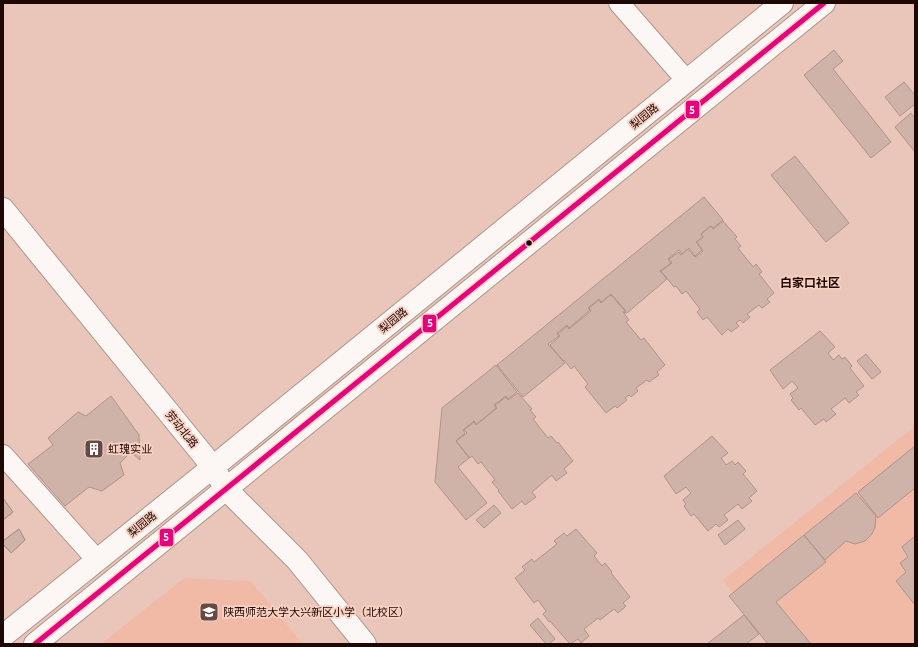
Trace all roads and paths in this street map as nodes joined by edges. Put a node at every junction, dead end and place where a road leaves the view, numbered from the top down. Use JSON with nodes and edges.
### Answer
{"nodes":[{"id":1,"x":619,"y":3,"type":"edge"},
{"id":2,"x":782,"y":3,"type":"edge"},
{"id":3,"x":824,"y":3,"type":"edge"},
{"id":4,"x":687,"y":81,"type":"junction"},
{"id":5,"x":3,"y":209,"type":"edge"},
{"id":6,"x":3,"y":455,"type":"edge"},
{"id":7,"x":213,"y":467,"type":"junction"},
{"id":8,"x":226,"y":490,"type":"junction"},
{"id":9,"x":98,"y":560,"type":"junction"},
{"id":10,"x":3,"y":636,"type":"edge"},
{"id":11,"x":35,"y":644,"type":"edge"},
{"id":12,"x":365,"y":644,"type":"edge"}],
"edges":[{"from":1,"to":4,"type":"street"},
{"from":2,"to":4,"type":"main road","name":"梨园路"},
{"from":3,"to":8,"type":"main road"},
{"from":4,"to":7,"type":"main road","name":"梨园路"},
{"from":5,"to":7,"type":"main road","name":"劳动北路"},
{"from":6,"to":9,"type":"street"},
{"from":7,"to":8,"type":"main road","name":"劳动北路"},
{"from":7,"to":9,"type":"main road","name":"梨园路"},
{"from":8,"to":11,"type":"main road"},
{"from":8,"to":12,"type":"main road","name":"劳动北路"},
{"from":9,"to":10,"type":"main road","name":"梨园路"}]}
